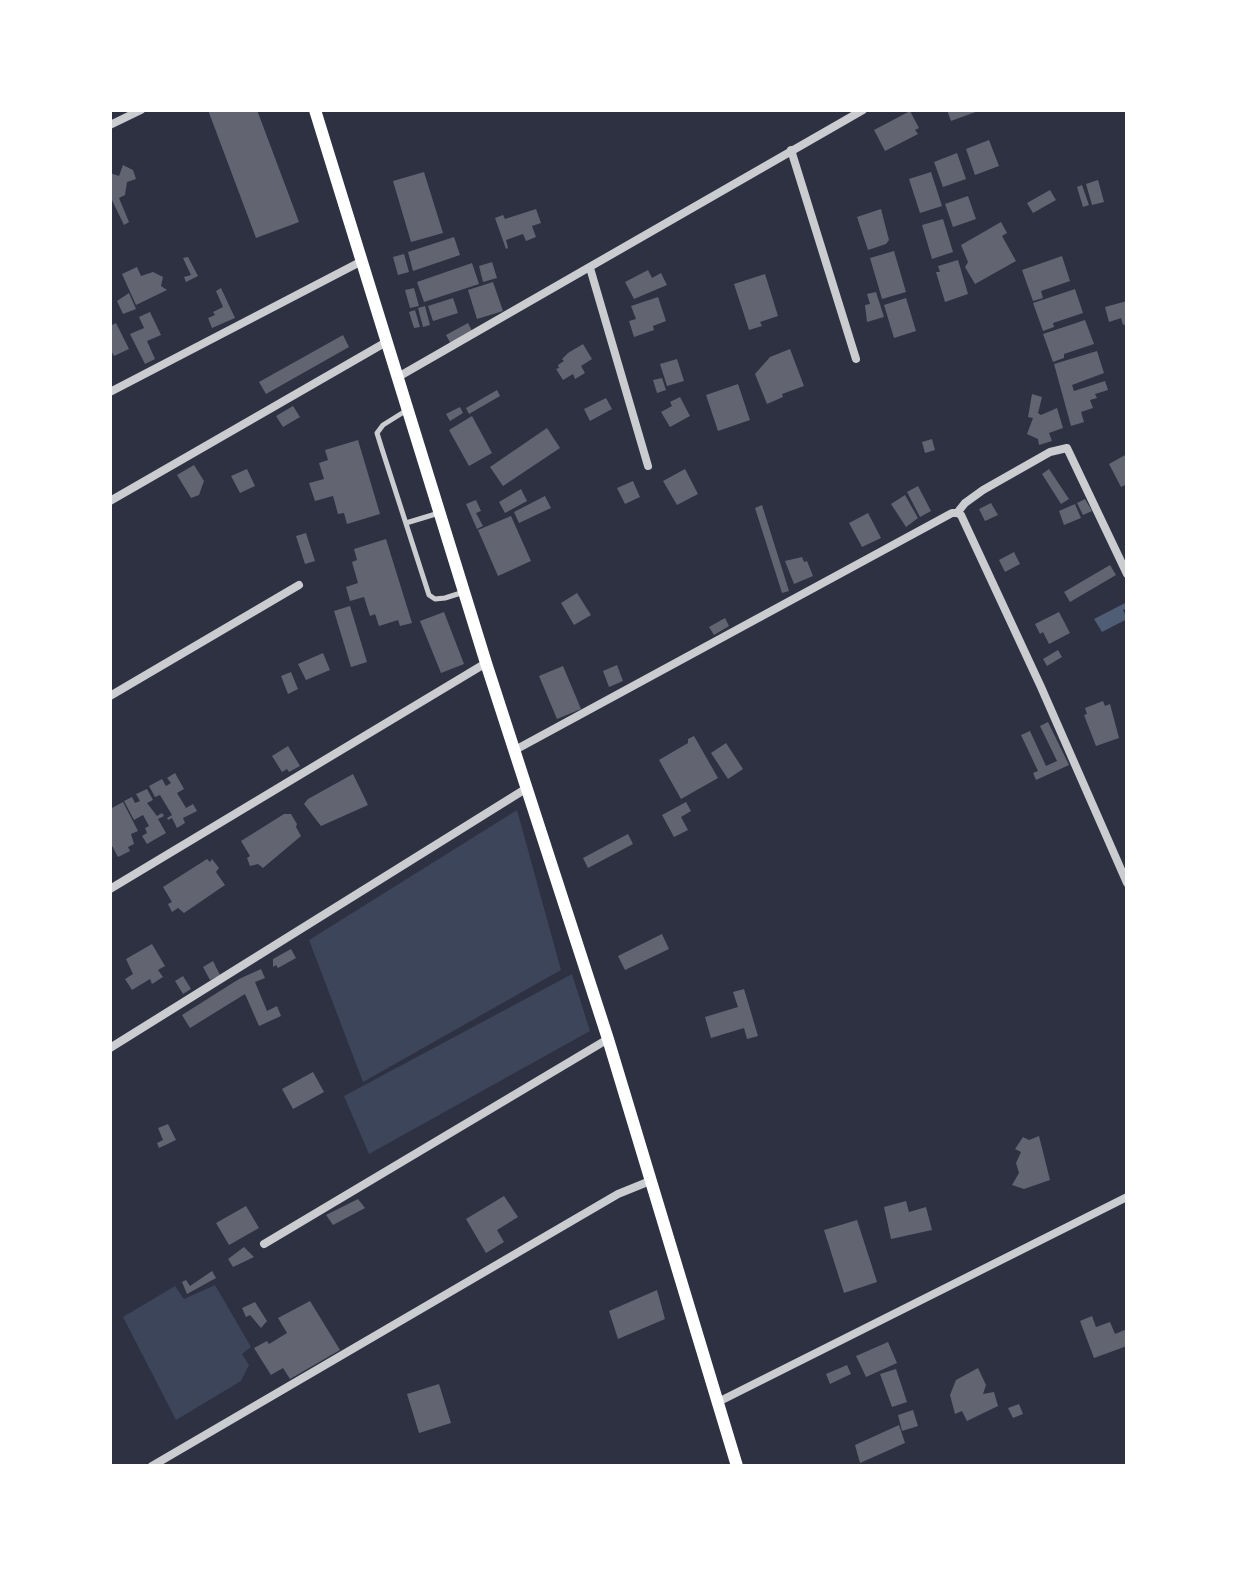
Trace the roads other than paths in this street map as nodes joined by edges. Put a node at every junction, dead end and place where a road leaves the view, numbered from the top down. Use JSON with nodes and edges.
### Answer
{"nodes":[{"id":1,"x":141,"y":110,"type":"edge"},
{"id":2,"x":315,"y":110,"type":"edge"},
{"id":3,"x":863,"y":110,"type":"edge"},
{"id":4,"x":110,"y":125,"type":"edge"},
{"id":5,"x":791,"y":150,"type":"junction"},
{"id":6,"x":362,"y":261,"type":"junction"},
{"id":7,"x":590,"y":268,"type":"junction"},
{"id":8,"x":388,"y":341,"type":"junction"},
{"id":9,"x":856,"y":359,"type":"dead end"},
{"id":10,"x":398,"y":377,"type":"junction"},
{"id":11,"x":110,"y":392,"type":"edge"},
{"id":12,"x":408,"y":410,"type":"junction"},
{"id":13,"x":648,"y":466,"type":"dead end"},
{"id":14,"x":110,"y":501,"type":"edge"},
{"id":15,"x":440,"y":513,"type":"junction"},
{"id":16,"x":957,"y":513,"type":"junction"},
{"id":17,"x":406,"y":523,"type":"junction"},
{"id":18,"x":1127,"y":574,"type":"edge"},
{"id":19,"x":299,"y":585,"type":"dead end"},
{"id":20,"x":465,"y":592,"type":"junction"},
{"id":21,"x":486,"y":663,"type":"junction"},
{"id":22,"x":110,"y":696,"type":"edge"},
{"id":23,"x":515,"y":750,"type":"junction"},
{"id":24,"x":527,"y":788,"type":"junction"},
{"id":25,"x":1127,"y":883,"type":"edge"},
{"id":26,"x":110,"y":889,"type":"edge"},
{"id":27,"x":608,"y":1039,"type":"junction"},
{"id":28,"x":110,"y":1048,"type":"edge"},
{"id":29,"x":650,"y":1181,"type":"junction"},
{"id":30,"x":1127,"y":1197,"type":"edge"},
{"id":31,"x":264,"y":1244,"type":"dead end"},
{"id":32,"x":716,"y":1403,"type":"junction"},
{"id":33,"x":152,"y":1466,"type":"edge"},
{"id":34,"x":737,"y":1466,"type":"edge"}],
"edges":[{"from":1,"to":4,"type":"street"},
{"from":2,"to":6,"type":"main road"},
{"from":3,"to":5,"type":"street"},
{"from":5,"to":7,"type":"street"},
{"from":5,"to":9,"type":"street"},
{"from":6,"to":8,"type":"main road"},
{"from":6,"to":11,"type":"street"},
{"from":7,"to":10,"type":"street"},
{"from":7,"to":13,"type":"street"},
{"from":8,"to":10,"type":"main road"},
{"from":8,"to":14,"type":"street"},
{"from":10,"to":12,"type":"main road"},
{"from":12,"to":15,"type":"main road"},
{"from":12,"to":17,"type":"lane"},
{"from":15,"to":17,"type":"lane"},
{"from":15,"to":20,"type":"main road"},
{"from":16,"to":18,"type":"street"},
{"from":16,"to":23,"type":"street"},
{"from":16,"to":25,"type":"street"},
{"from":17,"to":20,"type":"lane"},
{"from":19,"to":22,"type":"street"},
{"from":20,"to":21,"type":"main road"},
{"from":21,"to":23,"type":"main road"},
{"from":21,"to":26,"type":"street"},
{"from":23,"to":24,"type":"main road"},
{"from":24,"to":27,"type":"main road"},
{"from":24,"to":28,"type":"street"},
{"from":27,"to":29,"type":"main road"},
{"from":27,"to":31,"type":"street"},
{"from":29,"to":32,"type":"main road"},
{"from":29,"to":33,"type":"street"},
{"from":30,"to":32,"type":"street"},
{"from":32,"to":34,"type":"main road"}]}
